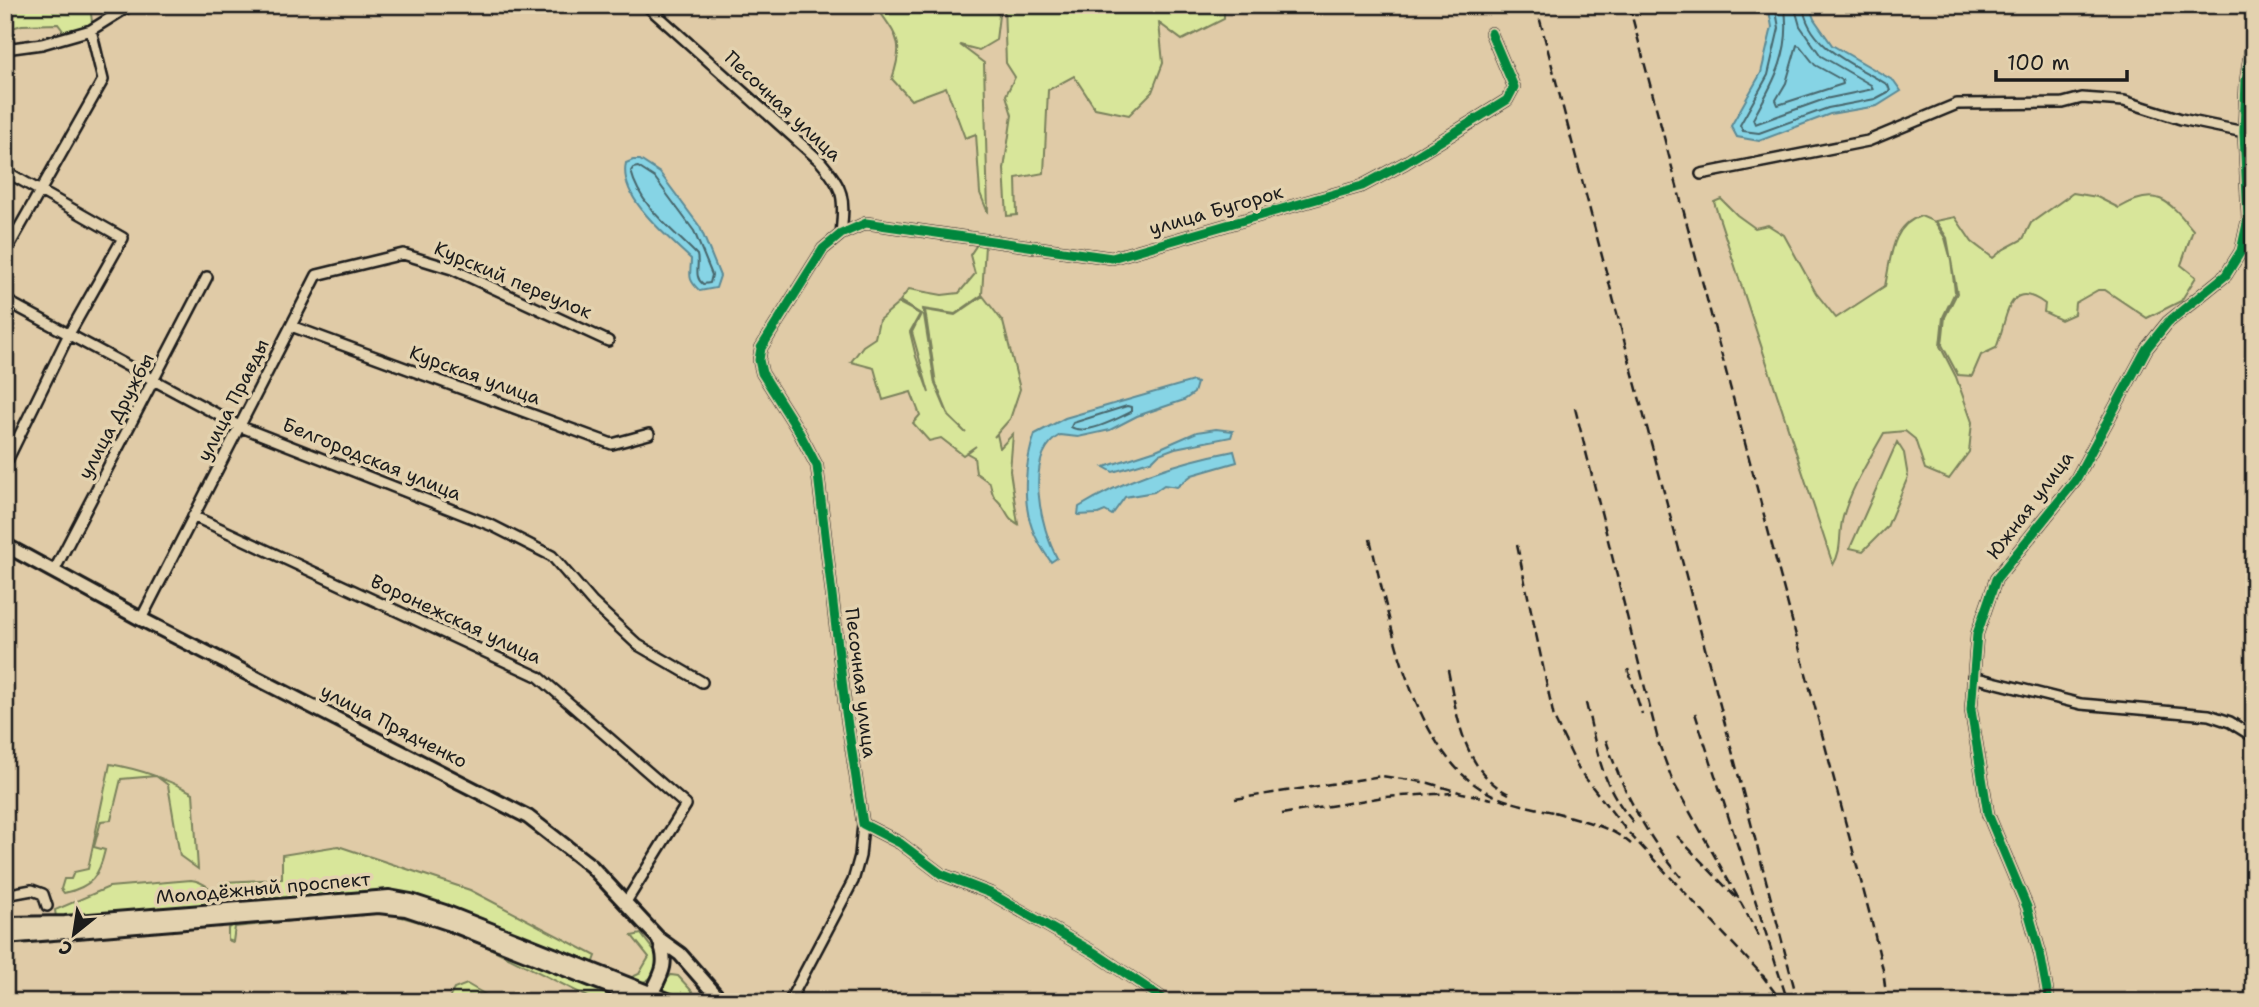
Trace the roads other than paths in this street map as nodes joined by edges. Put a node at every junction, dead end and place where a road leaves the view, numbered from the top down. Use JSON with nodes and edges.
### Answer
{"nodes":[{"id":1,"x":131,"y":5,"type":"edge"},
{"id":2,"x":646,"y":5,"type":"edge"},
{"id":3,"x":2254,"y":27,"type":"edge"},
{"id":4,"x":91,"y":30,"type":"junction"},
{"id":5,"x":1491,"y":33,"type":"dead end"},
{"id":6,"x":5,"y":50,"type":"edge"},
{"id":7,"x":2244,"y":132,"type":"junction"},
{"id":8,"x":5,"y":172,"type":"edge"},
{"id":9,"x":1701,"y":174,"type":"dead end"},
{"id":10,"x":41,"y":191,"type":"junction"},
{"id":11,"x":841,"y":234,"type":"junction"},
{"id":12,"x":5,"y":253,"type":"edge"},
{"id":13,"x":403,"y":254,"type":"joint"},
{"id":14,"x":207,"y":277,"type":"dead end"},
{"id":15,"x":5,"y":300,"type":"edge"},
{"id":16,"x":291,"y":326,"type":"junction"},
{"id":17,"x":69,"y":334,"type":"junction"},
{"id":18,"x":608,"y":341,"type":"dead end"},
{"id":19,"x":155,"y":380,"type":"junction"},
{"id":20,"x":239,"y":426,"type":"junction"},
{"id":21,"x":649,"y":434,"type":"dead end"},
{"id":22,"x":5,"y":465,"type":"edge"},
{"id":23,"x":193,"y":516,"type":"junction"},
{"id":24,"x":5,"y":545,"type":"edge"},
{"id":25,"x":54,"y":571,"type":"junction"},
{"id":26,"x":141,"y":620,"type":"junction"},
{"id":27,"x":1973,"y":677,"type":"junction"},
{"id":28,"x":702,"y":682,"type":"dead end"},
{"id":29,"x":2254,"y":737,"type":"edge"},
{"id":30,"x":863,"y":824,"type":"junction"},
{"id":31,"x":5,"y":895,"type":"edge"},
{"id":32,"x":626,"y":902,"type":"junction"},
{"id":33,"x":47,"y":906,"type":"dead end"},
{"id":34,"x":5,"y":924,"type":"edge"},
{"id":35,"x":5,"y":937,"type":"edge"},
{"id":36,"x":659,"y":939,"type":"junction"},
{"id":37,"x":649,"y":999,"type":"edge"},
{"id":38,"x":673,"y":1002,"type":"edge"},
{"id":39,"x":722,"y":1002,"type":"edge"},
{"id":40,"x":789,"y":1002,"type":"edge"},
{"id":41,"x":1168,"y":1002,"type":"edge"},
{"id":42,"x":2049,"y":1002,"type":"edge"}],
"edges":[{"from":1,"to":4,"type":"street"},
{"from":2,"to":11,"type":"street","name":"Песочная улица"},
{"from":3,"to":7,"type":"street","name":"Южная улица"},
{"from":4,"to":6,"type":"street"},
{"from":4,"to":10,"type":"street"},
{"from":5,"to":11,"type":"street","name":"улица Бугорок"},
{"from":7,"to":9,"type":"street"},
{"from":7,"to":27,"type":"street","name":"Южная улица"},
{"from":8,"to":10,"type":"street"},
{"from":10,"to":12,"type":"street"},
{"from":10,"to":17,"type":"street"},
{"from":11,"to":30,"type":"street","name":"Песочная улица"},
{"from":13,"to":16,"type":"street","name":"улица Правды"},
{"from":13,"to":18,"type":"street","name":"Курский переулок"},
{"from":14,"to":19,"type":"street","name":"улица Дружбы"},
{"from":15,"to":17,"type":"street","name":"Белгородская улица"},
{"from":16,"to":20,"type":"street","name":"улица Правды"},
{"from":16,"to":21,"type":"street","name":"Курская улица"},
{"from":17,"to":19,"type":"street","name":"Белгородская улица"},
{"from":17,"to":22,"type":"street"},
{"from":19,"to":20,"type":"street","name":"Белгородская улица"},
{"from":19,"to":25,"type":"street","name":"улица Дружбы"},
{"from":20,"to":23,"type":"street","name":"улица Правды"},
{"from":20,"to":28,"type":"street","name":"Белгородская улица"},
{"from":23,"to":26,"type":"street","name":"улица Правды"},
{"from":23,"to":32,"type":"street","name":"Воронежская улица"},
{"from":24,"to":25,"type":"main road","name":"улица Прядченко"},
{"from":25,"to":26,"type":"main road","name":"улица Прядченко"},
{"from":26,"to":32,"type":"main road","name":"улица Прядченко"},
{"from":27,"to":29,"type":"street"},
{"from":27,"to":42,"type":"street","name":"Южная улица"},
{"from":30,"to":40,"type":"street"},
{"from":30,"to":41,"type":"street"},
{"from":31,"to":33,"type":"street"},
{"from":32,"to":36,"type":"main road","name":"улица Прядченко"},
{"from":34,"to":37,"type":"main road","name":"Молодёжный проспект"},
{"from":35,"to":37,"type":"main road","name":"Молодёжный проспект"},
{"from":36,"to":37,"type":"main road"},
{"from":36,"to":39,"type":"main road","name":"улица Прядченко"},
{"from":37,"to":38,"type":"main road","name":"Молодёжный проспект"}]}
